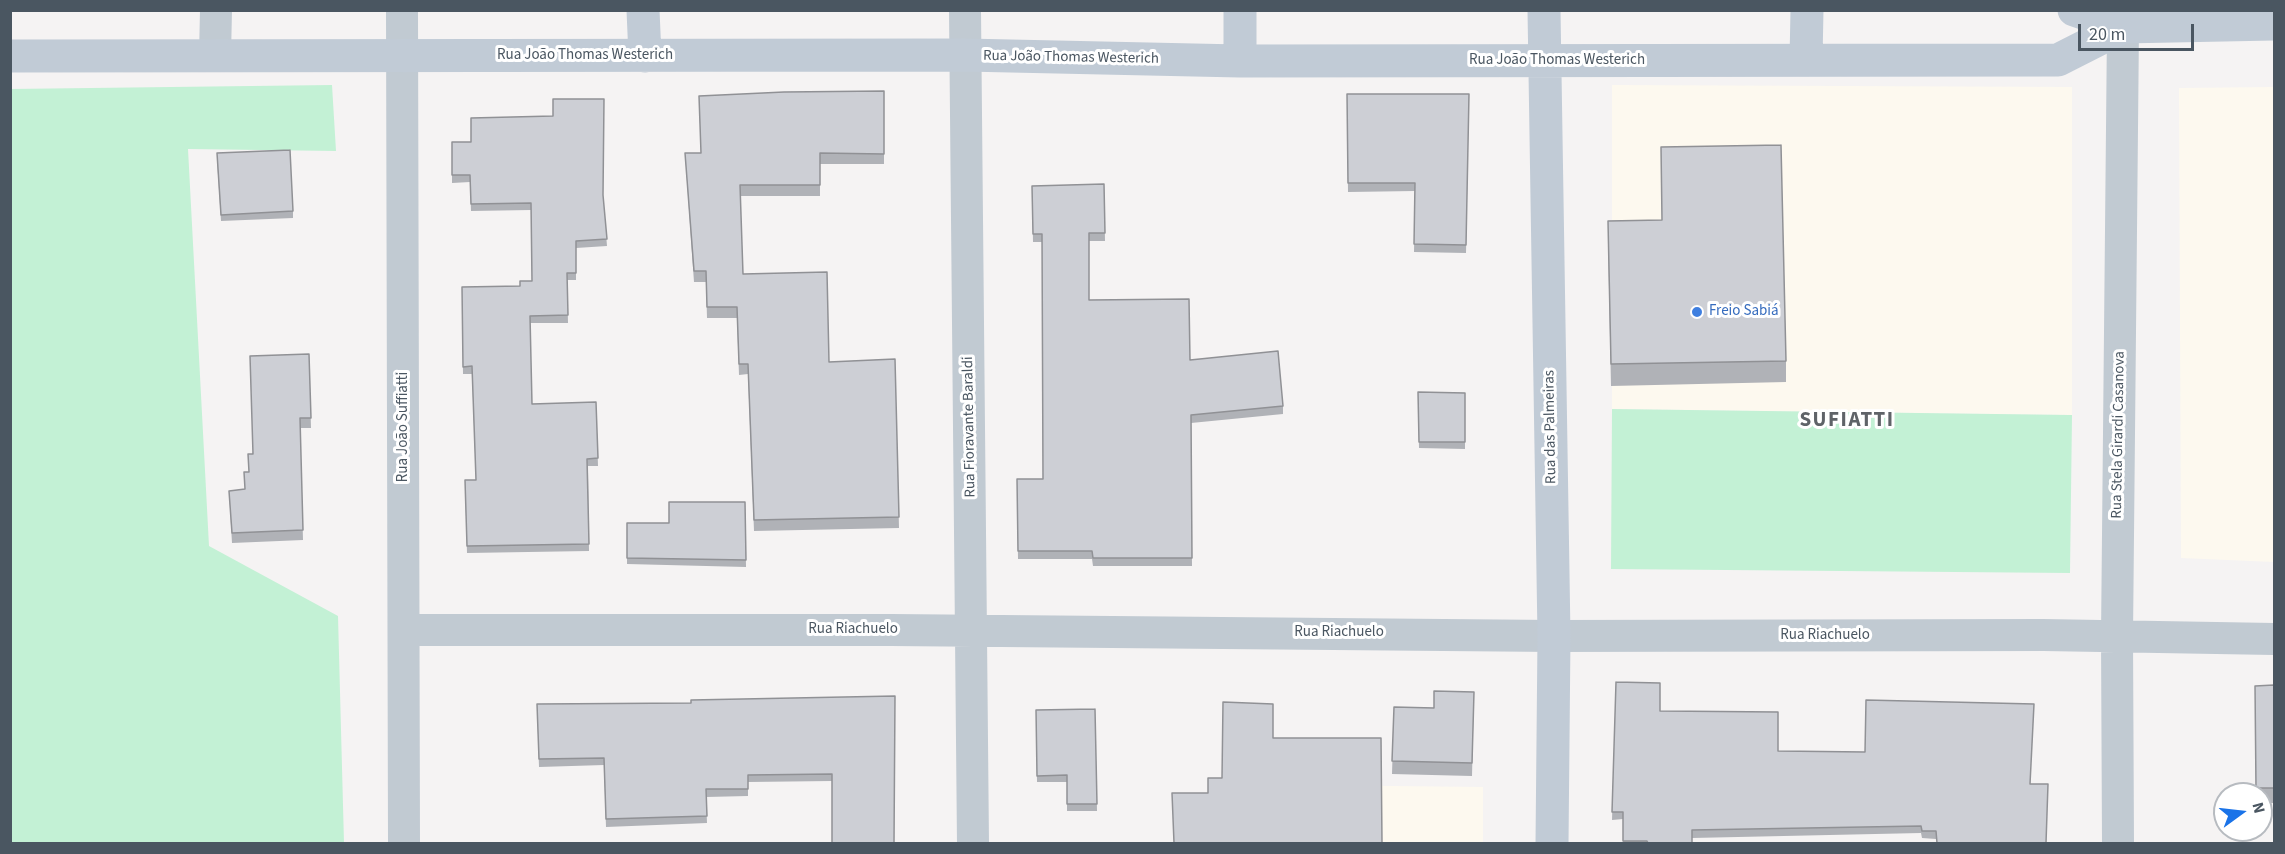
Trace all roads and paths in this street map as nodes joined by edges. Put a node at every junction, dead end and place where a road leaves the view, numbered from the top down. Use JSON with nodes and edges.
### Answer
{"nodes":[{"id":1,"x":216,"y":10,"type":"edge"},
{"id":2,"x":402,"y":10,"type":"edge"},
{"id":3,"x":643,"y":10,"type":"edge"},
{"id":4,"x":965,"y":10,"type":"edge"},
{"id":5,"x":1240,"y":10,"type":"edge"},
{"id":6,"x":1544,"y":10,"type":"edge"},
{"id":7,"x":1807,"y":10,"type":"edge"},
{"id":8,"x":2074,"y":10,"type":"edge"},
{"id":9,"x":2274,"y":24,"type":"edge"},
{"id":10,"x":2123,"y":27,"type":"junction"},
{"id":11,"x":10,"y":56,"type":"edge"},
{"id":12,"x":215,"y":56,"type":"junction"},
{"id":13,"x":404,"y":56,"type":"junction"},
{"id":14,"x":645,"y":56,"type":"junction"},
{"id":15,"x":965,"y":56,"type":"junction"},
{"id":16,"x":1806,"y":60,"type":"junction"},
{"id":17,"x":1240,"y":61,"type":"junction"},
{"id":18,"x":1545,"y":61,"type":"junction"},
{"id":19,"x":404,"y":630,"type":"junction"},
{"id":20,"x":973,"y":631,"type":"junction"},
{"id":21,"x":1554,"y":636,"type":"junction"},
{"id":22,"x":2117,"y":636,"type":"junction"},
{"id":23,"x":2274,"y":639,"type":"edge"},
{"id":24,"x":404,"y":843,"type":"edge"},
{"id":25,"x":973,"y":843,"type":"edge"},
{"id":26,"x":1552,"y":843,"type":"edge"},
{"id":27,"x":2118,"y":843,"type":"edge"}],
"edges":[{"from":1,"to":12,"type":"street"},
{"from":2,"to":13,"type":"street","name":"Rua João Suffiatti"},
{"from":3,"to":14,"type":"street"},
{"from":4,"to":15,"type":"street","name":"Rua Fioravante Baraldi"},
{"from":5,"to":17,"type":"street"},
{"from":6,"to":18,"type":"street","name":"Rua das Palmeiras"},
{"from":7,"to":16,"type":"street"},
{"from":8,"to":10,"type":"street","name":"Rua João Thomas Westerich"},
{"from":9,"to":10,"type":"street","name":"Rua João Thomas Westerich"},
{"from":10,"to":16,"type":"street","name":"Rua João Thomas Westerich"},
{"from":10,"to":22,"type":"street","name":"Rua Stela Girardi Casanova"},
{"from":11,"to":12,"type":"street","name":"Rua João Thomas Westerich"},
{"from":12,"to":13,"type":"street","name":"Rua João Thomas Westerich"},
{"from":13,"to":14,"type":"street","name":"Rua João Thomas Westerich"},
{"from":13,"to":19,"type":"street","name":"Rua João Suffiatti"},
{"from":14,"to":15,"type":"street","name":"Rua João Thomas Westerich"},
{"from":15,"to":17,"type":"street","name":"Rua João Thomas Westerich"},
{"from":15,"to":20,"type":"street","name":"Rua Fioravante Baraldi"},
{"from":16,"to":18,"type":"street","name":"Rua João Thomas Westerich"},
{"from":17,"to":18,"type":"street","name":"Rua João Thomas Westerich"},
{"from":18,"to":21,"type":"street","name":"Rua das Palmeiras"},
{"from":19,"to":20,"type":"street","name":"Rua Riachuelo"},
{"from":19,"to":24,"type":"street","name":"Rua João Suffiatti"},
{"from":20,"to":21,"type":"street","name":"Rua Riachuelo"},
{"from":20,"to":25,"type":"street","name":"Rua Fioravante Baraldi"},
{"from":21,"to":22,"type":"street","name":"Rua Riachuelo"},
{"from":21,"to":26,"type":"street","name":"Rua das Palmeiras"},
{"from":22,"to":23,"type":"street","name":"Rua Riachuelo"},
{"from":22,"to":27,"type":"street","name":"Rua Stela Girardi Casanova"}]}
